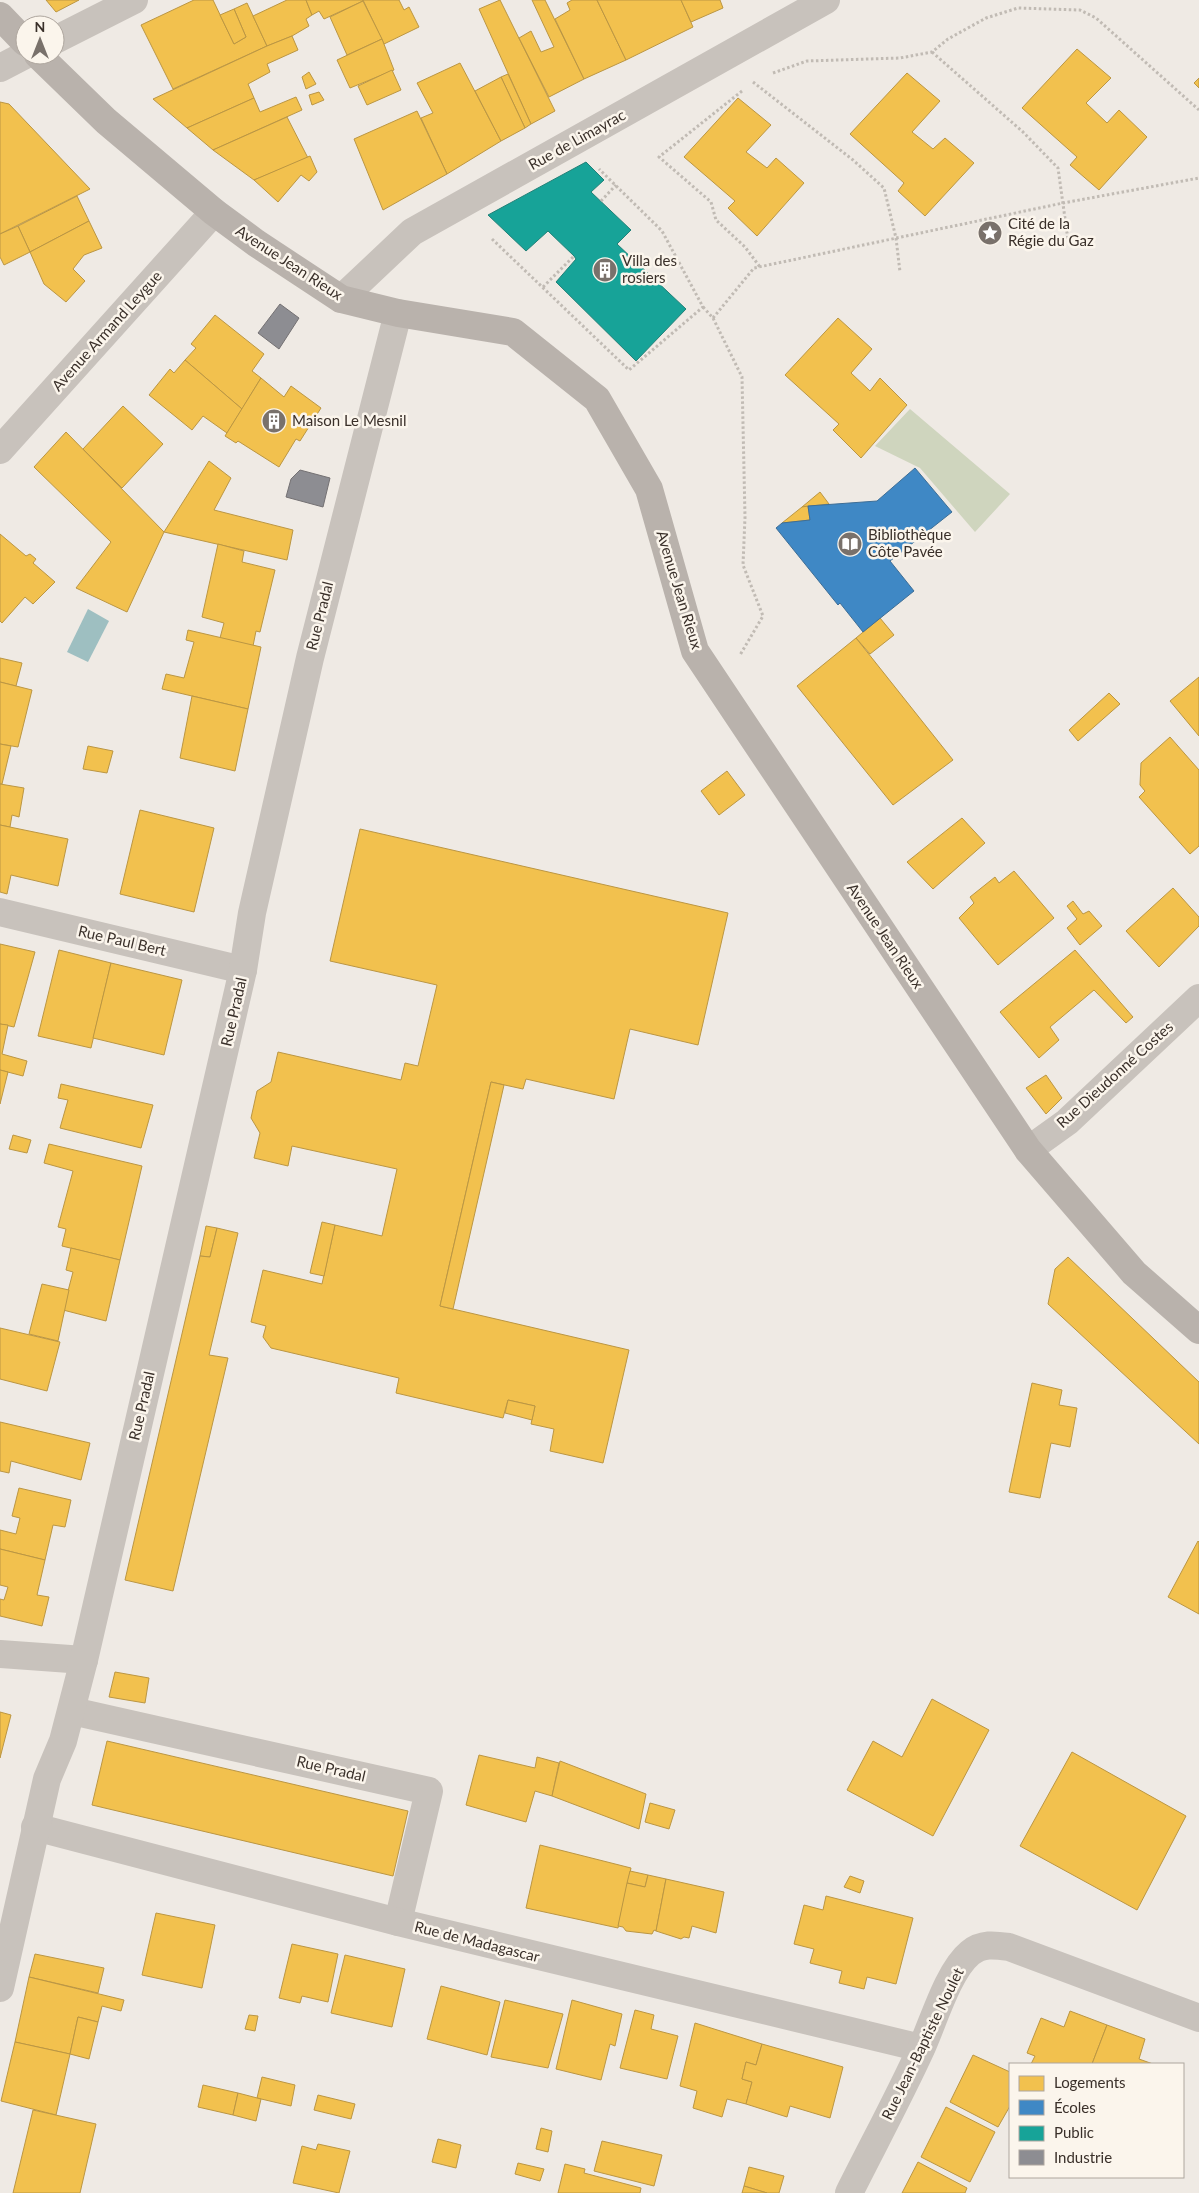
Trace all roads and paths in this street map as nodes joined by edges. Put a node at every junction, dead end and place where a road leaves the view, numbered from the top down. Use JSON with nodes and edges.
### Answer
{"nodes":[{"id":1,"x":134,"y":0,"type":"edge"},
{"id":2,"x":826,"y":0,"type":"edge"},
{"id":3,"x":0,"y":16,"type":"edge"},
{"id":4,"x":15,"y":32,"type":"edge"},
{"id":5,"x":65,"y":35,"type":"edge"},
{"id":6,"x":932,"y":52,"type":"junction"},
{"id":7,"x":15,"y":60,"type":"edge"},
{"id":8,"x":48,"y":65,"type":"edge"},
{"id":9,"x":0,"y":68,"type":"edge"},
{"id":10,"x":771,"y":74,"type":"dead end"},
{"id":11,"x":762,"y":79,"type":"dead end"},
{"id":12,"x":754,"y":84,"type":"junction"},
{"id":13,"x":1199,"y":110,"type":"edge"},
{"id":14,"x":573,"y":142,"type":"junction"},
{"id":15,"x":1199,"y":178,"type":"edge"},
{"id":16,"x":616,"y":185,"type":"junction"},
{"id":17,"x":601,"y":201,"type":"dead end"},
{"id":18,"x":1063,"y":203,"type":"junction"},
{"id":19,"x":214,"y":212,"type":"junction"},
{"id":20,"x":896,"y":238,"type":"junction"},
{"id":21,"x":492,"y":239,"type":"dead end"},
{"id":22,"x":1068,"y":240,"type":"dead end"},
{"id":23,"x":574,"y":256,"type":"dead end"},
{"id":24,"x":760,"y":267,"type":"junction"},
{"id":25,"x":900,"y":272,"type":"dead end"},
{"id":26,"x":543,"y":287,"type":"junction"},
{"id":27,"x":341,"y":299,"type":"junction"},
{"id":28,"x":703,"y":307,"type":"junction"},
{"id":29,"x":398,"y":313,"type":"junction"},
{"id":30,"x":713,"y":318,"type":"junction"},
{"id":31,"x":0,"y":450,"type":"edge"},
{"id":32,"x":737,"y":660,"type":"dead end"},
{"id":33,"x":0,"y":912,"type":"edge"},
{"id":34,"x":243,"y":970,"type":"junction"},
{"id":35,"x":1199,"y":998,"type":"edge"},
{"id":36,"x":1028,"y":1150,"type":"junction"},
{"id":37,"x":1199,"y":1330,"type":"edge"},
{"id":38,"x":0,"y":1654,"type":"edge"},
{"id":39,"x":84,"y":1660,"type":"junction"},
{"id":40,"x":72,"y":1711,"type":"junction"},
{"id":41,"x":35,"y":1828,"type":"junction"},
{"id":42,"x":398,"y":1922,"type":"junction"},
{"id":43,"x":0,"y":1988,"type":"edge"},
{"id":44,"x":1199,"y":2018,"type":"edge"},
{"id":45,"x":921,"y":2048,"type":"junction"},
{"id":46,"x":849,"y":2193,"type":"edge"}],
"edges":[{"from":1,"to":5,"type":"street"},
{"from":2,"to":14,"type":"street","name":"Rue de Limayrac"},
{"from":3,"to":4,"type":"main road"},
{"from":6,"to":10,"type":"path"},
{"from":6,"to":13,"type":"path"},
{"from":6,"to":18,"type":"path"},
{"from":7,"to":9,"type":"street"},
{"from":8,"to":19,"type":"main road","name":"Avenue Jean Rieux"},
{"from":11,"to":12,"type":"path"},
{"from":12,"to":20,"type":"path"},
{"from":12,"to":24,"type":"path"},
{"from":14,"to":16,"type":"path"},
{"from":14,"to":27,"type":"street","name":"Rue de Limayrac"},
{"from":15,"to":18,"type":"path"},
{"from":16,"to":17,"type":"path"},
{"from":16,"to":28,"type":"path"},
{"from":18,"to":20,"type":"path"},
{"from":18,"to":22,"type":"path"},
{"from":19,"to":27,"type":"main road","name":"Avenue Jean Rieux"},
{"from":19,"to":31,"type":"street","name":"Avenue Armand Leygue"},
{"from":20,"to":24,"type":"path"},
{"from":20,"to":25,"type":"path"},
{"from":21,"to":26,"type":"path"},
{"from":23,"to":26,"type":"path"},
{"from":24,"to":30,"type":"path"},
{"from":26,"to":28,"type":"path"},
{"from":27,"to":29,"type":"main road","name":"Avenue Jean Rieux"},
{"from":28,"to":30,"type":"path"},
{"from":29,"to":34,"type":"street","name":"Rue Pradal"},
{"from":29,"to":36,"type":"main road","name":"Avenue Jean Rieux"},
{"from":30,"to":32,"type":"path"},
{"from":33,"to":34,"type":"street","name":"Rue Paul Bert"},
{"from":34,"to":39,"type":"street","name":"Rue Pradal"},
{"from":35,"to":36,"type":"street","name":"Rue Dieudonné Costes"},
{"from":36,"to":37,"type":"main road","name":"Avenue Jean Rieux"},
{"from":38,"to":39,"type":"street"},
{"from":39,"to":40,"type":"street","name":"Rue Pradal"},
{"from":40,"to":41,"type":"street","name":"Rue Pradal"},
{"from":40,"to":42,"type":"street","name":"Rue Pradal"},
{"from":41,"to":42,"type":"street","name":"Rue de Madagascar"},
{"from":41,"to":43,"type":"street","name":"Rue Pradal"},
{"from":42,"to":45,"type":"street","name":"Rue de Madagascar"},
{"from":44,"to":45,"type":"street","name":"Rue Jean-Baptiste Noulet"},
{"from":45,"to":46,"type":"street","name":"Rue Jean-Baptiste Noulet"}]}
